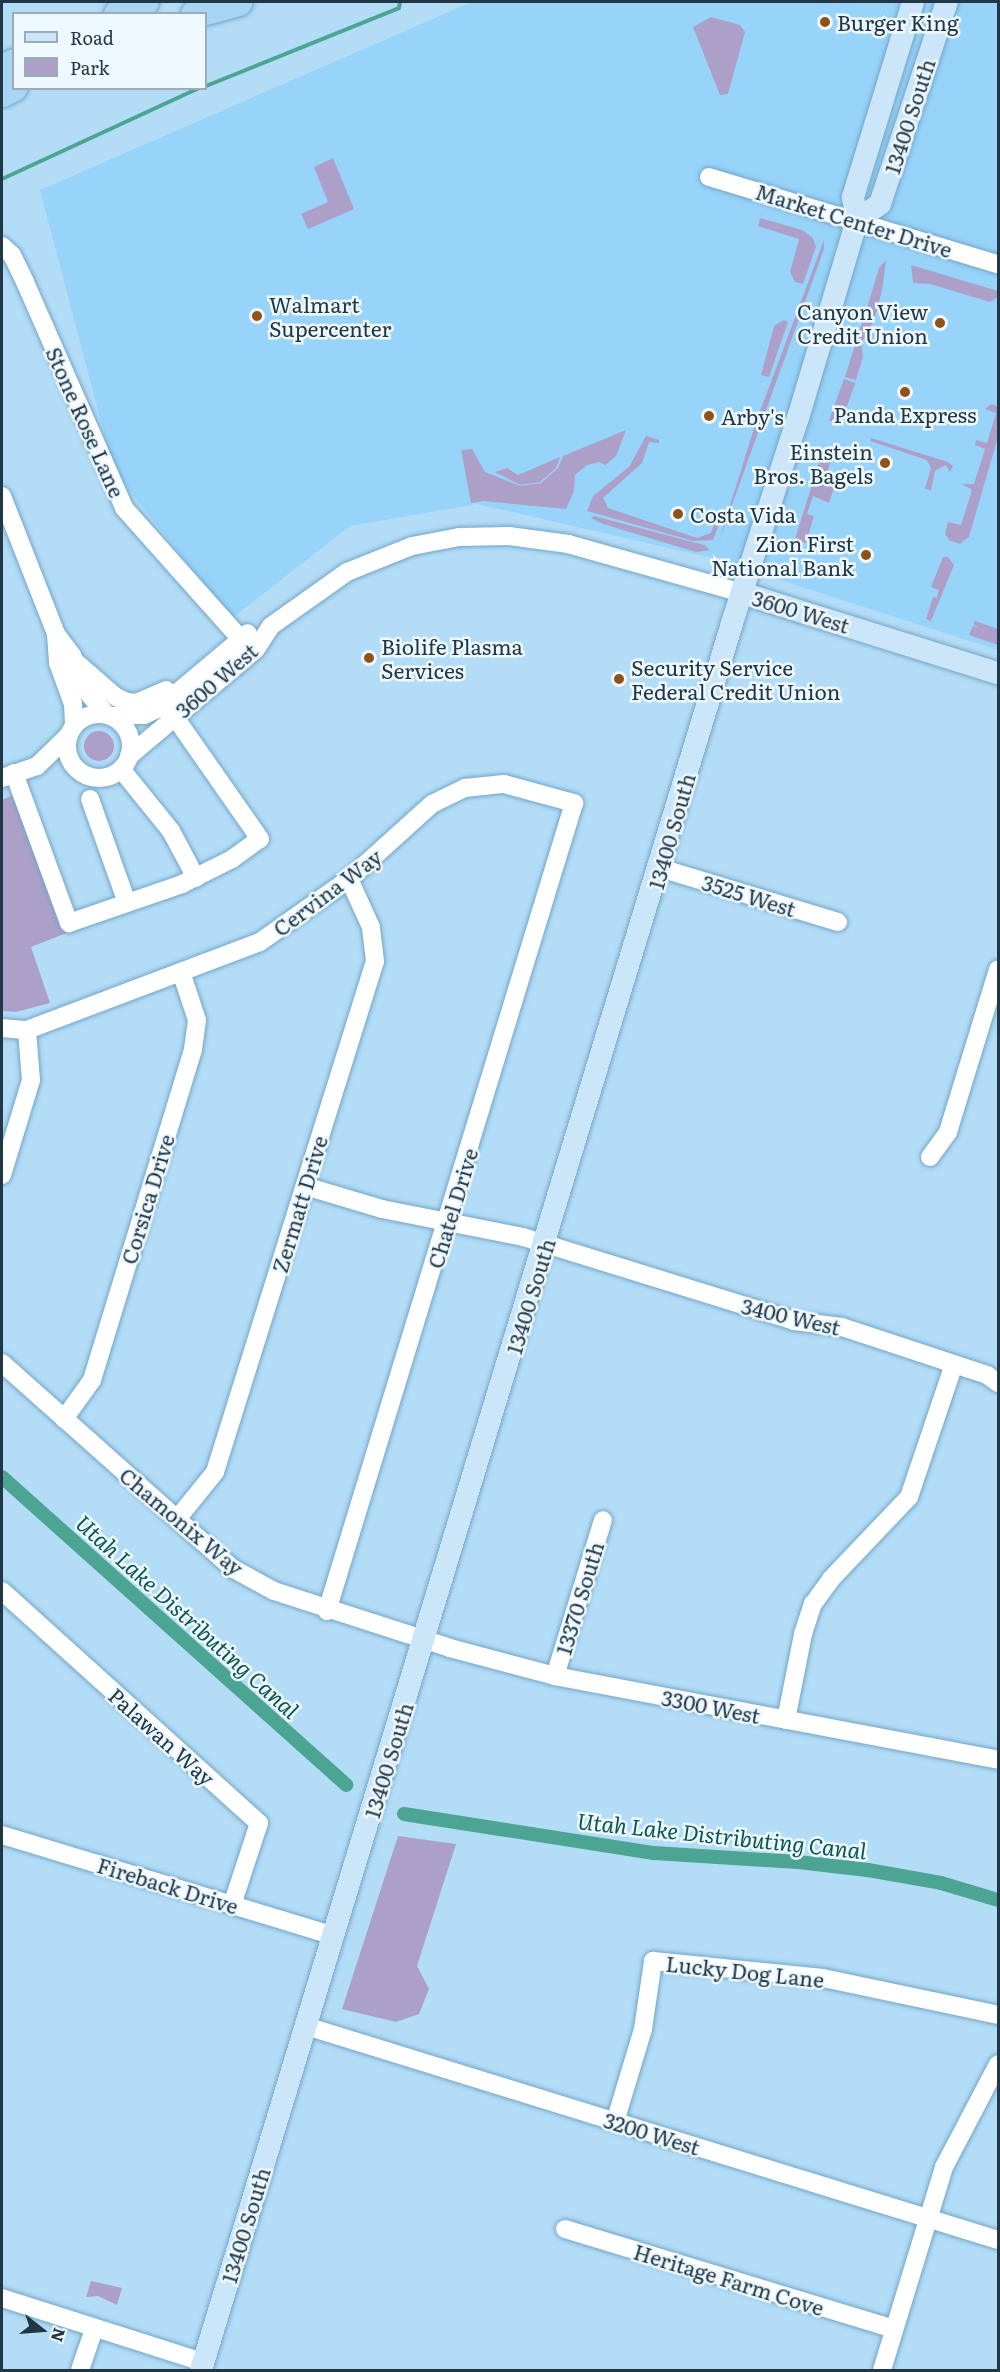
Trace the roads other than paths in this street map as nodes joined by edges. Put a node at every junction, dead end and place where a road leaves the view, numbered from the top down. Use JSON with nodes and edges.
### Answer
{"nodes":[{"id":1,"x":145,"y":2,"type":"edge"},
{"id":2,"x":213,"y":2,"type":"edge"},
{"id":3,"x":238,"y":2,"type":"edge"},
{"id":4,"x":914,"y":2,"type":"edge"},
{"id":5,"x":947,"y":2,"type":"edge"},
{"id":6,"x":122,"y":12,"type":"edge"},
{"id":7,"x":186,"y":12,"type":"edge"},
{"id":8,"x":201,"y":12,"type":"edge"},
{"id":9,"x":709,"y":177,"type":"dead end"},
{"id":10,"x":857,"y":220,"type":"junction"},
{"id":11,"x":2,"y":246,"type":"edge"},
{"id":12,"x":999,"y":264,"type":"edge"},
{"id":13,"x":2,"y":496,"type":"edge"},
{"id":14,"x":742,"y":593,"type":"junction"},
{"id":15,"x":267,"y":629,"type":"junction"},
{"id":16,"x":56,"y":634,"type":"junction"},
{"id":17,"x":240,"y":638,"type":"junction"},
{"id":18,"x":75,"y":661,"type":"junction"},
{"id":19,"x":210,"y":661,"type":"junction"},
{"id":20,"x":999,"y":673,"type":"edge"},
{"id":21,"x":108,"y":715,"type":"junction"},
{"id":22,"x":175,"y":717,"type":"junction"},
{"id":23,"x":71,"y":731,"type":"junction"},
{"id":24,"x":125,"y":762,"type":"junction"},
{"id":25,"x":37,"y":766,"type":"junction"},
{"id":26,"x":79,"y":771,"type":"junction"},
{"id":27,"x":8,"y":776,"type":"edge"},
{"id":28,"x":90,"y":799,"type":"dead end"},
{"id":29,"x":574,"y":803,"type":"joint"},
{"id":30,"x":660,"y":868,"type":"junction"},
{"id":31,"x":196,"y":878,"type":"junction"},
{"id":32,"x":349,"y":879,"type":"junction"},
{"id":33,"x":127,"y":903,"type":"junction"},
{"id":34,"x":838,"y":922,"type":"dead end"},
{"id":35,"x":999,"y":969,"type":"edge"},
{"id":36,"x":181,"y":972,"type":"junction"},
{"id":37,"x":2,"y":1028,"type":"edge"},
{"id":38,"x":27,"y":1030,"type":"junction"},
{"id":39,"x":930,"y":1157,"type":"dead end"},
{"id":40,"x":2,"y":1175,"type":"edge"},
{"id":41,"x":305,"y":1186,"type":"junction"},
{"id":42,"x":448,"y":1223,"type":"junction"},
{"id":43,"x":546,"y":1243,"type":"junction"},
{"id":44,"x":2,"y":1363,"type":"edge"},
{"id":45,"x":954,"y":1364,"type":"junction"},
{"id":46,"x":999,"y":1383,"type":"edge"},
{"id":47,"x":64,"y":1419,"type":"junction"},
{"id":48,"x":177,"y":1519,"type":"junction"},
{"id":49,"x":603,"y":1520,"type":"dead end"},
{"id":50,"x":2,"y":1592,"type":"edge"},
{"id":51,"x":327,"y":1611,"type":"junction"},
{"id":52,"x":426,"y":1639,"type":"junction"},
{"id":53,"x":555,"y":1676,"type":"junction"},
{"id":54,"x":786,"y":1720,"type":"junction"},
{"id":55,"x":999,"y":1760,"type":"edge"},
{"id":56,"x":2,"y":1835,"type":"edge"},
{"id":57,"x":232,"y":1905,"type":"junction"},
{"id":58,"x":334,"y":1936,"type":"junction"},
{"id":59,"x":999,"y":2014,"type":"edge"},
{"id":60,"x":306,"y":2026,"type":"junction"},
{"id":61,"x":999,"y":2064,"type":"edge"},
{"id":62,"x":615,"y":2122,"type":"junction"},
{"id":63,"x":928,"y":2219,"type":"junction"},
{"id":64,"x":564,"y":2229,"type":"dead end"},
{"id":65,"x":999,"y":2240,"type":"edge"},
{"id":66,"x":2,"y":2298,"type":"edge"},
{"id":67,"x":94,"y":2329,"type":"junction"},
{"id":68,"x":894,"y":2329,"type":"junction"},
{"id":69,"x":202,"y":2366,"type":"edge"},
{"id":70,"x":80,"y":2370,"type":"edge"},
{"id":71,"x":882,"y":2370,"type":"edge"}],
"edges":[{"from":1,"to":6,"type":"highway"},
{"from":2,"to":7,"type":"highway"},
{"from":3,"to":8,"type":"highway"},
{"from":4,"to":10,"type":"main road","name":"13400 South"},
{"from":5,"to":10,"type":"main road","name":"13400 South"},
{"from":9,"to":10,"type":"street","name":"Market Center Drive"},
{"from":10,"to":12,"type":"street","name":"Market Center Drive"},
{"from":10,"to":14,"type":"main road","name":"13400 South"},
{"from":11,"to":17,"type":"street","name":"Stone Rose Lane"},
{"from":13,"to":16,"type":"street"},
{"from":14,"to":15,"type":"street","name":"3600 West"},
{"from":14,"to":20,"type":"main road","name":"3600 West"},
{"from":14,"to":30,"type":"main road","name":"13400 South"},
{"from":15,"to":17,"type":"street","name":"3600 West"},
{"from":15,"to":22,"type":"street","name":"3600 West"},
{"from":16,"to":18,"type":"street"},
{"from":16,"to":23,"type":"street"},
{"from":17,"to":19,"type":"street","name":"3600 West"},
{"from":18,"to":19,"type":"street"},
{"from":18,"to":21,"type":"street"},
{"from":19,"to":21,"type":"street","name":"3600 West"},
{"from":21,"to":23,"type":"street"},
{"from":21,"to":24,"type":"street"},
{"from":22,"to":24,"type":"street","name":"3600 West"},
{"from":22,"to":31,"type":"street"},
{"from":23,"to":25,"type":"street"},
{"from":23,"to":26,"type":"street"},
{"from":24,"to":26,"type":"street"},
{"from":24,"to":31,"type":"street"},
{"from":25,"to":26,"type":"street"},
{"from":25,"to":27,"type":"street"},
{"from":27,"to":33,"type":"street"},
{"from":28,"to":33,"type":"street"},
{"from":29,"to":32,"type":"street","name":"Cervina Way"},
{"from":29,"to":42,"type":"street","name":"Chatel Drive"},
{"from":30,"to":34,"type":"street","name":"3525 West"},
{"from":30,"to":43,"type":"main road","name":"13400 South"},
{"from":31,"to":33,"type":"street"},
{"from":32,"to":36,"type":"street","name":"Cervina Way"},
{"from":32,"to":41,"type":"street","name":"Zermatt Drive"},
{"from":35,"to":39,"type":"street"},
{"from":36,"to":38,"type":"street","name":"Cervina Way"},
{"from":36,"to":47,"type":"street","name":"Corsica Drive"},
{"from":37,"to":38,"type":"street","name":"Cervina Way"},
{"from":38,"to":40,"type":"street"},
{"from":41,"to":42,"type":"street","name":"3400 West"},
{"from":41,"to":48,"type":"street","name":"Zermatt Drive"},
{"from":42,"to":43,"type":"street","name":"3400 West"},
{"from":42,"to":51,"type":"street","name":"Chatel Drive"},
{"from":43,"to":45,"type":"street","name":"3400 West"},
{"from":43,"to":52,"type":"main road","name":"13400 South"},
{"from":44,"to":47,"type":"street","name":"Chamonix Way"},
{"from":45,"to":46,"type":"street","name":"3400 West"},
{"from":45,"to":54,"type":"street"},
{"from":47,"to":48,"type":"street","name":"Chamonix Way"},
{"from":48,"to":51,"type":"street","name":"Chamonix Way"},
{"from":49,"to":53,"type":"street","name":"13370 South"},
{"from":50,"to":57,"type":"street","name":"Palawan Way"},
{"from":51,"to":52,"type":"street","name":"Chamonix Way"},
{"from":52,"to":53,"type":"street","name":"3300 West"},
{"from":52,"to":58,"type":"main road","name":"13400 South"},
{"from":53,"to":54,"type":"street","name":"3300 West"},
{"from":54,"to":55,"type":"street","name":"3300 West"},
{"from":56,"to":57,"type":"street","name":"Fireback Drive"},
{"from":57,"to":58,"type":"street","name":"Fireback Drive"},
{"from":58,"to":60,"type":"main road","name":"13400 South"},
{"from":59,"to":62,"type":"street","name":"Lucky Dog Lane"},
{"from":60,"to":62,"type":"street","name":"3200 West"},
{"from":60,"to":69,"type":"main road","name":"13400 South"},
{"from":61,"to":63,"type":"street"},
{"from":62,"to":63,"type":"street","name":"3200 West"},
{"from":63,"to":65,"type":"street","name":"3200 West"},
{"from":63,"to":68,"type":"street"},
{"from":64,"to":68,"type":"street","name":"Heritage Farm Cove"},
{"from":66,"to":67,"type":"street"},
{"from":67,"to":69,"type":"street"},
{"from":67,"to":70,"type":"street"},
{"from":68,"to":71,"type":"street"}]}
